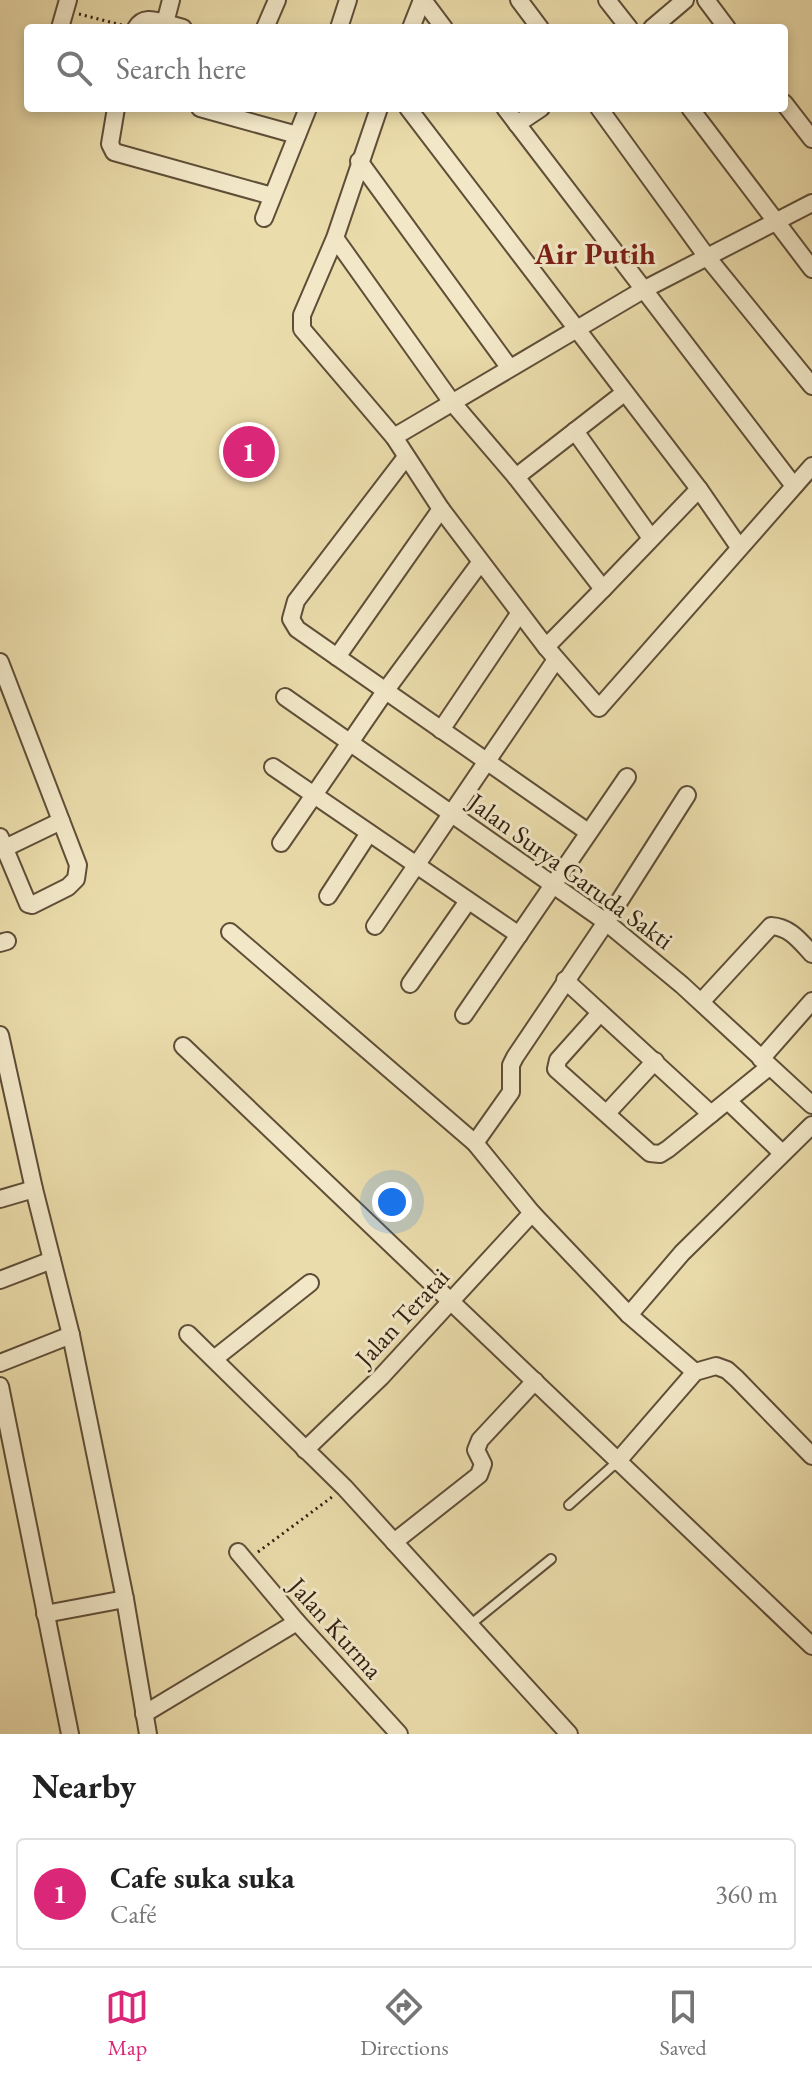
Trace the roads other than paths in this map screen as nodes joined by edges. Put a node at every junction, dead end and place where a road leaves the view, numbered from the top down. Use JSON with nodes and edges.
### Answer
{"nodes":[{"id":1,"x":171,"y":0,"type":"edge"},
{"id":2,"x":277,"y":0,"type":"edge"},
{"id":3,"x":348,"y":0,"type":"edge"},
{"id":4,"x":423,"y":0,"type":"edge"},
{"id":5,"x":519,"y":0,"type":"edge"},
{"id":6,"x":607,"y":0,"type":"edge"},
{"id":7,"x":685,"y":0,"type":"edge"},
{"id":8,"x":706,"y":0,"type":"edge"},
{"id":9,"x":165,"y":23,"type":"junction"},
{"id":10,"x":138,"y":24,"type":"edge"},
{"id":11,"x":169,"y":24,"type":"edge"},
{"id":12,"x":267,"y":24,"type":"edge"},
{"id":13,"x":340,"y":24,"type":"edge"},
{"id":14,"x":413,"y":24,"type":"edge"},
{"id":15,"x":441,"y":24,"type":"edge"},
{"id":16,"x":537,"y":24,"type":"edge"},
{"id":17,"x":626,"y":24,"type":"edge"},
{"id":18,"x":657,"y":24,"type":"edge"},
{"id":19,"x":724,"y":24,"type":"edge"},
{"id":20,"x":788,"y":108,"type":"edge"},
{"id":21,"x":115,"y":112,"type":"edge"},
{"id":22,"x":214,"y":112,"type":"edge"},
{"id":23,"x":306,"y":112,"type":"edge"},
{"id":24,"x":377,"y":112,"type":"edge"},
{"id":25,"x":411,"y":112,"type":"edge"},
{"id":26,"x":508,"y":112,"type":"edge"},
{"id":27,"x":535,"y":112,"type":"edge"},
{"id":28,"x":602,"y":112,"type":"edge"},
{"id":29,"x":693,"y":112,"type":"edge"},
{"id":30,"x":517,"y":124,"type":"junction"},
{"id":31,"x":297,"y":135,"type":"junction"},
{"id":32,"x":812,"y":139,"type":"edge"},
{"id":33,"x":359,"y":161,"type":"junction"},
{"id":34,"x":272,"y":196,"type":"junction"},
{"id":35,"x":812,"y":203,"type":"edge"},
{"id":36,"x":264,"y":218,"type":"dead end"},
{"id":37,"x":776,"y":221,"type":"junction"},
{"id":38,"x":335,"y":238,"type":"junction"},
{"id":39,"x":707,"y":257,"type":"junction"},
{"id":40,"x":812,"y":269,"type":"edge"},
{"id":41,"x":643,"y":290,"type":"junction"},
{"id":42,"x":576,"y":328,"type":"junction"},
{"id":43,"x":509,"y":367,"type":"junction"},
{"id":44,"x":812,"y":386,"type":"edge"},
{"id":45,"x":624,"y":393,"type":"junction"},
{"id":46,"x":451,"y":401,"type":"junction"},
{"id":47,"x":575,"y":431,"type":"junction"},
{"id":48,"x":394,"y":437,"type":"junction"},
{"id":49,"x":406,"y":457,"type":"junction"},
{"id":50,"x":812,"y":466,"type":"edge"},
{"id":51,"x":516,"y":477,"type":"junction"},
{"id":52,"x":794,"y":486,"type":"junction"},
{"id":53,"x":699,"y":489,"type":"junction"},
{"id":54,"x":441,"y":509,"type":"junction"},
{"id":55,"x":651,"y":538,"type":"junction"},
{"id":56,"x":739,"y":547,"type":"junction"},
{"id":57,"x":480,"y":563,"type":"junction"},
{"id":58,"x":603,"y":589,"type":"junction"},
{"id":59,"x":519,"y":614,"type":"junction"},
{"id":60,"x":550,"y":654,"type":"junction"},
{"id":61,"x":337,"y":657,"type":"junction"},
{"id":62,"x":0,"y":663,"type":"edge"},
{"id":63,"x":386,"y":690,"type":"junction"},
{"id":64,"x":285,"y":697,"type":"dead end"},
{"id":65,"x":441,"y":730,"type":"junction"},
{"id":66,"x":350,"y":744,"type":"junction"},
{"id":67,"x":487,"y":762,"type":"junction"},
{"id":68,"x":273,"y":767,"type":"dead end"},
{"id":69,"x":627,"y":777,"type":"dead end"},
{"id":70,"x":687,"y":795,"type":"dead end"},
{"id":71,"x":313,"y":797,"type":"junction"},
{"id":72,"x":451,"y":813,"type":"junction"},
{"id":73,"x":61,"y":821,"type":"junction"},
{"id":74,"x":588,"y":832,"type":"junction"},
{"id":75,"x":369,"y":833,"type":"junction"},
{"id":76,"x":2,"y":843,"type":"edge"},
{"id":77,"x":281,"y":843,"type":"dead end"},
{"id":78,"x":417,"y":865,"type":"junction"},
{"id":79,"x":554,"y":885,"type":"junction"},
{"id":80,"x":328,"y":896,"type":"dead end"},
{"id":81,"x":468,"y":901,"type":"junction"},
{"id":82,"x":606,"y":922,"type":"junction"},
{"id":83,"x":375,"y":926,"type":"dead end"},
{"id":84,"x":230,"y":932,"type":"dead end"},
{"id":85,"x":519,"y":935,"type":"junction"},
{"id":86,"x":812,"y":954,"type":"edge"},
{"id":87,"x":565,"y":980,"type":"junction"},
{"id":88,"x":410,"y":984,"type":"dead end"},
{"id":89,"x":812,"y":1001,"type":"edge"},
{"id":90,"x":701,"y":1002,"type":"junction"},
{"id":91,"x":600,"y":1013,"type":"junction"},
{"id":92,"x":464,"y":1015,"type":"dead end"},
{"id":93,"x":0,"y":1035,"type":"edge"},
{"id":94,"x":183,"y":1046,"type":"dead end"},
{"id":95,"x":655,"y":1061,"type":"junction"},
{"id":96,"x":765,"y":1063,"type":"junction"},
{"id":97,"x":809,"y":1097,"type":"edge"},
{"id":98,"x":728,"y":1101,"type":"junction"},
{"id":99,"x":607,"y":1113,"type":"junction"},
{"id":100,"x":711,"y":1114,"type":"junction"},
{"id":101,"x":812,"y":1125,"type":"edge"},
{"id":102,"x":475,"y":1143,"type":"junction"},
{"id":103,"x":782,"y":1153,"type":"junction"},
{"id":104,"x":34,"y":1189,"type":"junction"},
{"id":105,"x":0,"y":1199,"type":"edge"},
{"id":106,"x":532,"y":1213,"type":"junction"},
{"id":107,"x":52,"y":1260,"type":"junction"},
{"id":108,"x":0,"y":1280,"type":"edge"},
{"id":109,"x":310,"y":1283,"type":"dead end"},
{"id":110,"x":451,"y":1299,"type":"junction"},
{"id":111,"x":629,"y":1315,"type":"junction"},
{"id":112,"x":188,"y":1334,"type":"dead end"},
{"id":113,"x":71,"y":1335,"type":"junction"},
{"id":114,"x":214,"y":1359,"type":"junction"},
{"id":115,"x":0,"y":1363,"type":"edge"},
{"id":116,"x":695,"y":1372,"type":"junction"},
{"id":117,"x":535,"y":1381,"type":"junction"},
{"id":118,"x":0,"y":1386,"type":"edge"},
{"id":119,"x":4,"y":1440,"type":"edge"},
{"id":120,"x":305,"y":1450,"type":"junction"},
{"id":121,"x":811,"y":1452,"type":"edge"},
{"id":122,"x":617,"y":1462,"type":"junction"},
{"id":123,"x":569,"y":1505,"type":"dead end"},
{"id":124,"x":394,"y":1542,"type":"junction"},
{"id":125,"x":242,"y":1557,"type":"road end"},
{"id":126,"x":551,"y":1559,"type":"dead end"},
{"id":127,"x":125,"y":1599,"type":"junction"},
{"id":128,"x":45,"y":1614,"type":"junction"},
{"id":129,"x":297,"y":1622,"type":"junction"},
{"id":130,"x":471,"y":1624,"type":"junction"},
{"id":131,"x":812,"y":1646,"type":"edge"},
{"id":132,"x":144,"y":1714,"type":"junction"},
{"id":133,"x":70,"y":1734,"type":"edge"},
{"id":134,"x":148,"y":1734,"type":"edge"},
{"id":135,"x":399,"y":1734,"type":"edge"},
{"id":136,"x":569,"y":1734,"type":"edge"}],
"edges":[{"from":1,"to":9,"type":"street"},
{"from":2,"to":12,"type":"street"},
{"from":3,"to":13,"type":"street"},
{"from":4,"to":14,"type":"street"},
{"from":4,"to":15,"type":"street"},
{"from":5,"to":16,"type":"street"},
{"from":6,"to":17,"type":"street"},
{"from":7,"to":18,"type":"street"},
{"from":8,"to":19,"type":"street"},
{"from":9,"to":10,"type":"street"},
{"from":9,"to":11,"type":"street"},
{"from":20,"to":32,"type":"street"},
{"from":21,"to":34,"type":"street"},
{"from":22,"to":31,"type":"street"},
{"from":23,"to":31,"type":"street"},
{"from":24,"to":33,"type":"street"},
{"from":25,"to":42,"type":"street"},
{"from":26,"to":30,"type":"street"},
{"from":27,"to":30,"type":"street"},
{"from":28,"to":39,"type":"street"},
{"from":29,"to":37,"type":"street"},
{"from":30,"to":41,"type":"street"},
{"from":31,"to":34,"type":"street"},
{"from":33,"to":38,"type":"street"},
{"from":33,"to":43,"type":"street"},
{"from":34,"to":36,"type":"street"},
{"from":35,"to":37,"type":"street"},
{"from":37,"to":39,"type":"street"},
{"from":37,"to":40,"type":"street"},
{"from":38,"to":46,"type":"street"},
{"from":38,"to":48,"type":"street"},
{"from":39,"to":41,"type":"street"},
{"from":39,"to":44,"type":"street"},
{"from":41,"to":42,"type":"street"},
{"from":41,"to":52,"type":"street"},
{"from":42,"to":43,"type":"street"},
{"from":42,"to":45,"type":"street"},
{"from":43,"to":46,"type":"street"},
{"from":45,"to":47,"type":"street"},
{"from":45,"to":53,"type":"street"},
{"from":46,"to":48,"type":"street"},
{"from":46,"to":51,"type":"street"},
{"from":47,"to":51,"type":"street"},
{"from":47,"to":55,"type":"street"},
{"from":48,"to":49,"type":"street"},
{"from":49,"to":54,"type":"street"},
{"from":49,"to":61,"type":"street"},
{"from":50,"to":52,"type":"street"},
{"from":51,"to":58,"type":"street"},
{"from":52,"to":56,"type":"street"},
{"from":53,"to":55,"type":"street"},
{"from":53,"to":56,"type":"street"},
{"from":54,"to":57,"type":"street"},
{"from":54,"to":61,"type":"street"},
{"from":55,"to":58,"type":"street"},
{"from":56,"to":60,"type":"street"},
{"from":57,"to":59,"type":"street"},
{"from":57,"to":63,"type":"street"},
{"from":58,"to":60,"type":"street"},
{"from":59,"to":60,"type":"street"},
{"from":59,"to":65,"type":"street"},
{"from":60,"to":67,"type":"street"},
{"from":61,"to":63,"type":"street"},
{"from":62,"to":73,"type":"street"},
{"from":63,"to":65,"type":"street"},
{"from":63,"to":66,"type":"street"},
{"from":64,"to":66,"type":"street","name":"Jalan Surya Garuda Sakti"},
{"from":65,"to":67,"type":"street"},
{"from":66,"to":71,"type":"street"},
{"from":66,"to":72,"type":"street","name":"Jalan Surya Garuda Sakti"},
{"from":67,"to":72,"type":"street"},
{"from":67,"to":74,"type":"street"},
{"from":68,"to":71,"type":"street"},
{"from":69,"to":74,"type":"street"},
{"from":70,"to":82,"type":"street"},
{"from":71,"to":75,"type":"street"},
{"from":71,"to":77,"type":"street"},
{"from":72,"to":78,"type":"street"},
{"from":72,"to":79,"type":"street","name":"Jalan Surya Garuda Sakti"},
{"from":73,"to":76,"type":"street"},
{"from":73,"to":76,"type":"street"},
{"from":74,"to":79,"type":"street"},
{"from":75,"to":78,"type":"street"},
{"from":75,"to":80,"type":"street"},
{"from":78,"to":81,"type":"street"},
{"from":78,"to":83,"type":"street"},
{"from":79,"to":82,"type":"street","name":"Jalan Surya Garuda Sakti"},
{"from":79,"to":85,"type":"street"},
{"from":81,"to":85,"type":"street"},
{"from":81,"to":88,"type":"street"},
{"from":82,"to":87,"type":"street"},
{"from":82,"to":90,"type":"street","name":"Jalan Surya Garuda Sakti"},
{"from":84,"to":102,"type":"street"},
{"from":85,"to":92,"type":"street"},
{"from":86,"to":90,"type":"street"},
{"from":87,"to":91,"type":"street"},
{"from":87,"to":102,"type":"street"},
{"from":89,"to":96,"type":"street"},
{"from":90,"to":96,"type":"street","name":"Jalan Surya Garuda Sakti"},
{"from":91,"to":95,"type":"street"},
{"from":91,"to":99,"type":"street"},
{"from":93,"to":104,"type":"street"},
{"from":94,"to":110,"type":"street"},
{"from":95,"to":99,"type":"street"},
{"from":95,"to":100,"type":"street"},
{"from":96,"to":97,"type":"street","name":"Jalan Surya Garuda Sakti"},
{"from":96,"to":98,"type":"street"},
{"from":98,"to":100,"type":"street"},
{"from":98,"to":103,"type":"street"},
{"from":99,"to":100,"type":"street"},
{"from":101,"to":103,"type":"street"},
{"from":102,"to":106,"type":"street"},
{"from":103,"to":111,"type":"street"},
{"from":104,"to":105,"type":"street"},
{"from":104,"to":107,"type":"street"},
{"from":106,"to":110,"type":"street","name":"Jalan Teratai"},
{"from":106,"to":111,"type":"street"},
{"from":107,"to":108,"type":"street"},
{"from":107,"to":113,"type":"street"},
{"from":109,"to":114,"type":"street"},
{"from":110,"to":117,"type":"street"},
{"from":110,"to":120,"type":"street","name":"Jalan Teratai"},
{"from":111,"to":116,"type":"street"},
{"from":112,"to":114,"type":"street"},
{"from":113,"to":115,"type":"street"},
{"from":113,"to":127,"type":"street"},
{"from":114,"to":120,"type":"street"},
{"from":116,"to":121,"type":"street"},
{"from":116,"to":122,"type":"street"},
{"from":117,"to":122,"type":"street"},
{"from":117,"to":124,"type":"street"},
{"from":118,"to":119,"type":"street"},
{"from":119,"to":128,"type":"street"},
{"from":120,"to":124,"type":"street"},
{"from":122,"to":123,"type":"lane"},
{"from":122,"to":131,"type":"street"},
{"from":124,"to":130,"type":"street"},
{"from":125,"to":129,"type":"street","name":"Jalan Kurma"},
{"from":126,"to":130,"type":"lane"},
{"from":127,"to":128,"type":"street"},
{"from":127,"to":132,"type":"street"},
{"from":128,"to":133,"type":"street"},
{"from":129,"to":132,"type":"street"},
{"from":129,"to":135,"type":"street","name":"Jalan Kurma"},
{"from":130,"to":136,"type":"street"},
{"from":132,"to":134,"type":"street"}]}
